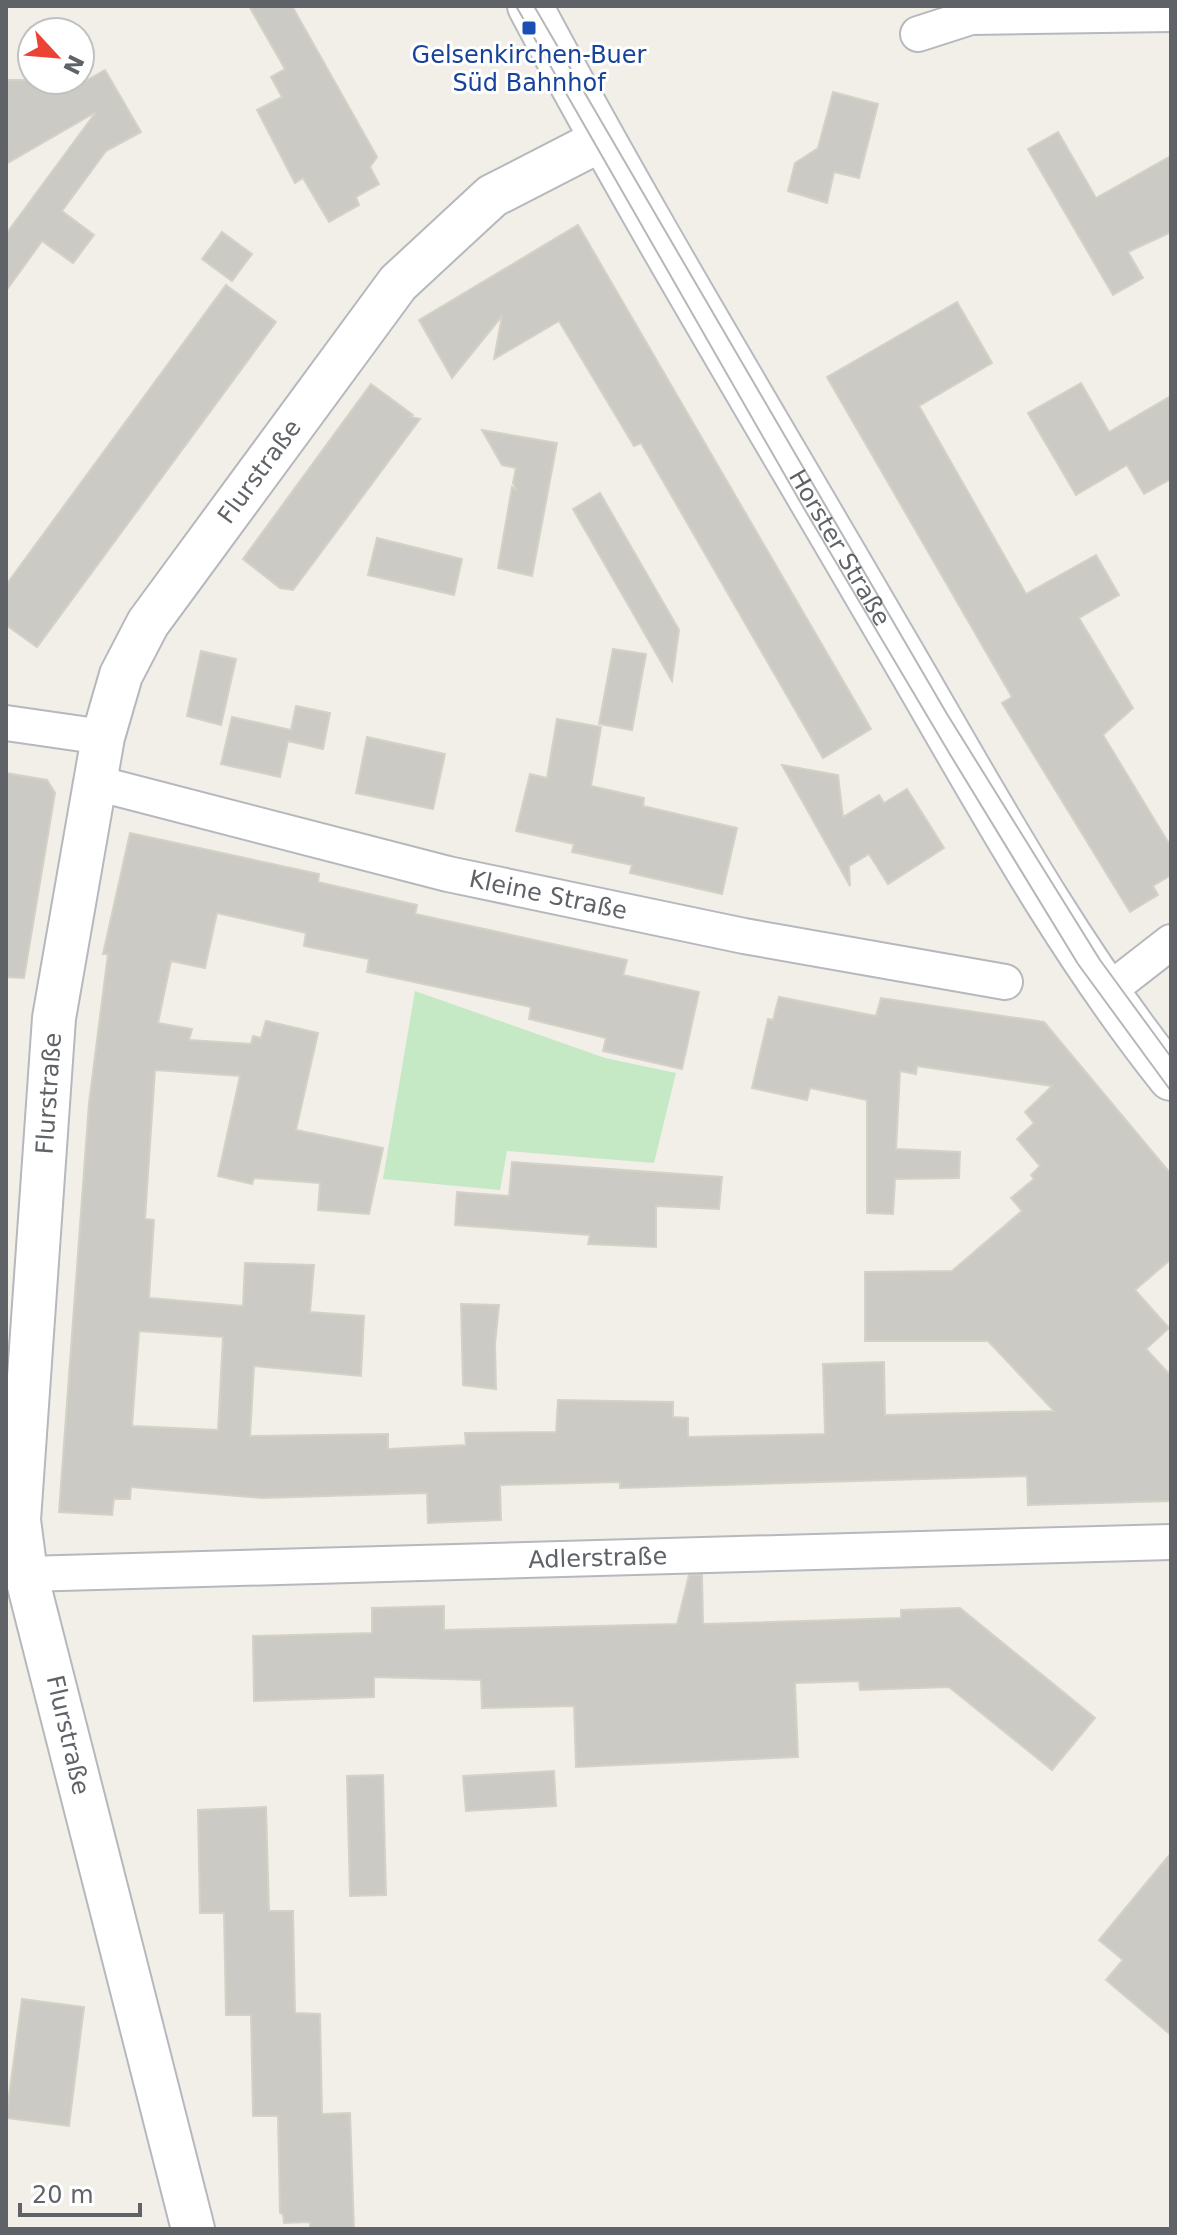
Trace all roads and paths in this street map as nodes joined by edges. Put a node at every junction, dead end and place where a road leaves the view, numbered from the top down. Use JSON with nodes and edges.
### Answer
{"nodes":[{"id":1,"x":530,"y":6,"type":"edge"},
{"id":2,"x":1171,"y":14,"type":"edge"},
{"id":3,"x":918,"y":34,"type":"dead end"},
{"id":4,"x":601,"y":140,"type":"junction"},
{"id":5,"x":6,"y":723,"type":"edge"},
{"id":6,"x":103,"y":737,"type":"junction"},
{"id":7,"x":96,"y":783,"type":"junction"},
{"id":8,"x":1171,"y":942,"type":"edge"},
{"id":9,"x":1005,"y":982,"type":"dead end"},
{"id":10,"x":1108,"y":991,"type":"junction"},
{"id":11,"x":1171,"y":1078,"type":"edge"},
{"id":12,"x":12,"y":1519,"type":"edge"},
{"id":13,"x":1171,"y":1542,"type":"edge"},
{"id":14,"x":26,"y":1574,"type":"junction"},
{"id":15,"x":193,"y":2229,"type":"edge"}],
"edges":[{"from":1,"to":4,"type":"main road","name":"Horster Straße"},
{"from":2,"to":3,"type":"street"},
{"from":4,"to":6,"type":"street","name":"Flurstraße"},
{"from":4,"to":10,"type":"main road","name":"Horster Straße"},
{"from":5,"to":6,"type":"street"},
{"from":6,"to":7,"type":"street","name":"Flurstraße"},
{"from":7,"to":9,"type":"street","name":"Kleine Straße"},
{"from":7,"to":12,"type":"street","name":"Flurstraße"},
{"from":8,"to":10,"type":"street"},
{"from":10,"to":11,"type":"main road","name":"Horster Straße"},
{"from":12,"to":14,"type":"street","name":"Flurstraße"},
{"from":13,"to":14,"type":"street","name":"Adlerstraße"},
{"from":14,"to":15,"type":"street","name":"Flurstraße"}]}
